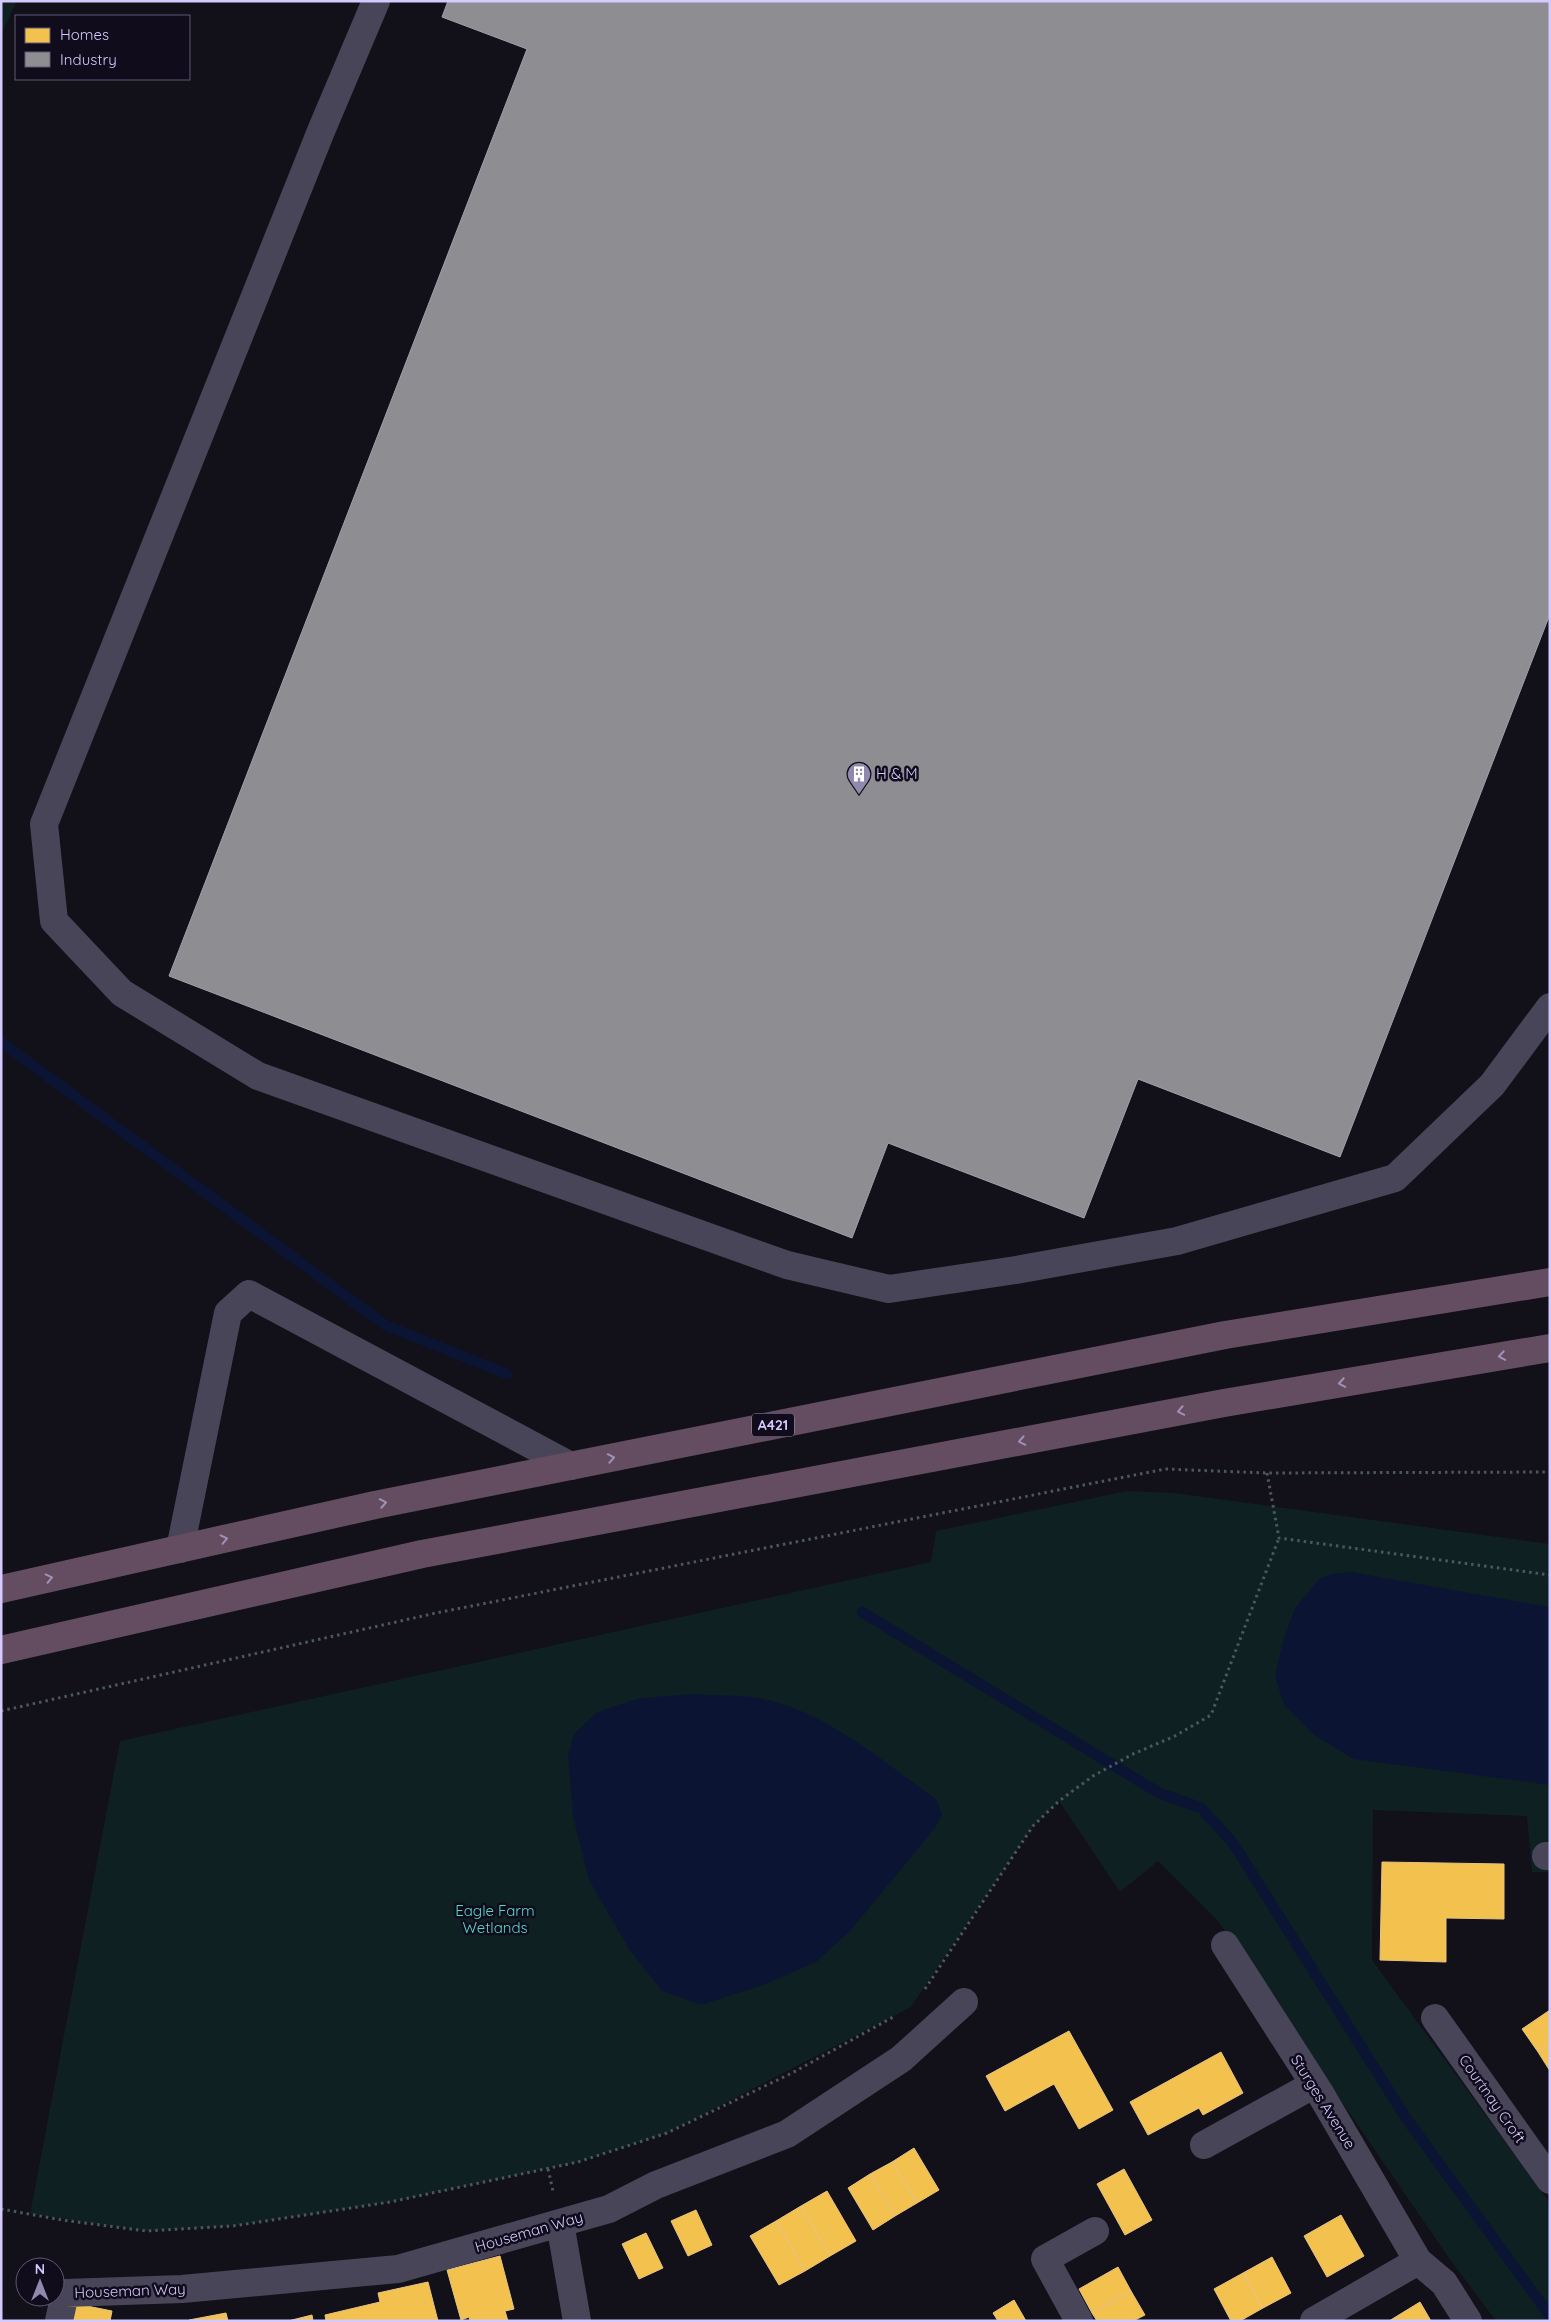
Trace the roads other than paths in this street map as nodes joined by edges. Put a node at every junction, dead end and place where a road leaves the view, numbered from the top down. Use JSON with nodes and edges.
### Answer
{"nodes":[{"id":1,"x":376,"y":1,"type":"edge"},
{"id":2,"x":1550,"y":1007,"type":"edge"},
{"id":3,"x":1550,"y":1282,"type":"edge"},
{"id":4,"x":1550,"y":1348,"type":"edge"},
{"id":5,"x":571,"y":1466,"type":"junction"},
{"id":6,"x":180,"y":1549,"type":"junction"},
{"id":7,"x":1,"y":1589,"type":"edge"},
{"id":8,"x":1,"y":1650,"type":"edge"},
{"id":9,"x":1225,"y":1945,"type":"dead end"},
{"id":10,"x":964,"y":2002,"type":"dead end"},
{"id":11,"x":1435,"y":2018,"type":"dead end"},
{"id":12,"x":1312,"y":2084,"type":"junction"},
{"id":13,"x":1204,"y":2145,"type":"dead end"},
{"id":14,"x":1550,"y":2180,"type":"edge"},
{"id":15,"x":560,"y":2223,"type":"junction"},
{"id":16,"x":1095,"y":2231,"type":"dead end"},
{"id":17,"x":1418,"y":2260,"type":"junction"},
{"id":18,"x":59,"y":2321,"type":"edge"},
{"id":19,"x":577,"y":2321,"type":"edge"},
{"id":20,"x":1080,"y":2321,"type":"edge"},
{"id":21,"x":1314,"y":2321,"type":"edge"},
{"id":22,"x":1468,"y":2321,"type":"edge"}],
"edges":[{"from":1,"to":2,"type":"street"},
{"from":5,"to":3,"type":"highway","number":"A421","one_way":true},
{"from":4,"to":8,"type":"highway","one_way":true},
{"from":6,"to":5,"type":"highway","number":"A421","one_way":true},
{"from":5,"to":6,"type":"street"},
{"from":7,"to":6,"type":"highway","number":"A421","one_way":true},
{"from":9,"to":12,"type":"street","name":"Sturges Avenue"},
{"from":10,"to":15,"type":"street","name":"Houseman Way"},
{"from":11,"to":14,"type":"street","name":"Courtnay Croft"},
{"from":12,"to":13,"type":"street"},
{"from":12,"to":17,"type":"street","name":"Sturges Avenue"},
{"from":15,"to":18,"type":"street","name":"Houseman Way"},
{"from":15,"to":19,"type":"street"},
{"from":16,"to":20,"type":"street"},
{"from":17,"to":21,"type":"street"},
{"from":17,"to":22,"type":"street","name":"Sturges Avenue"}]}
